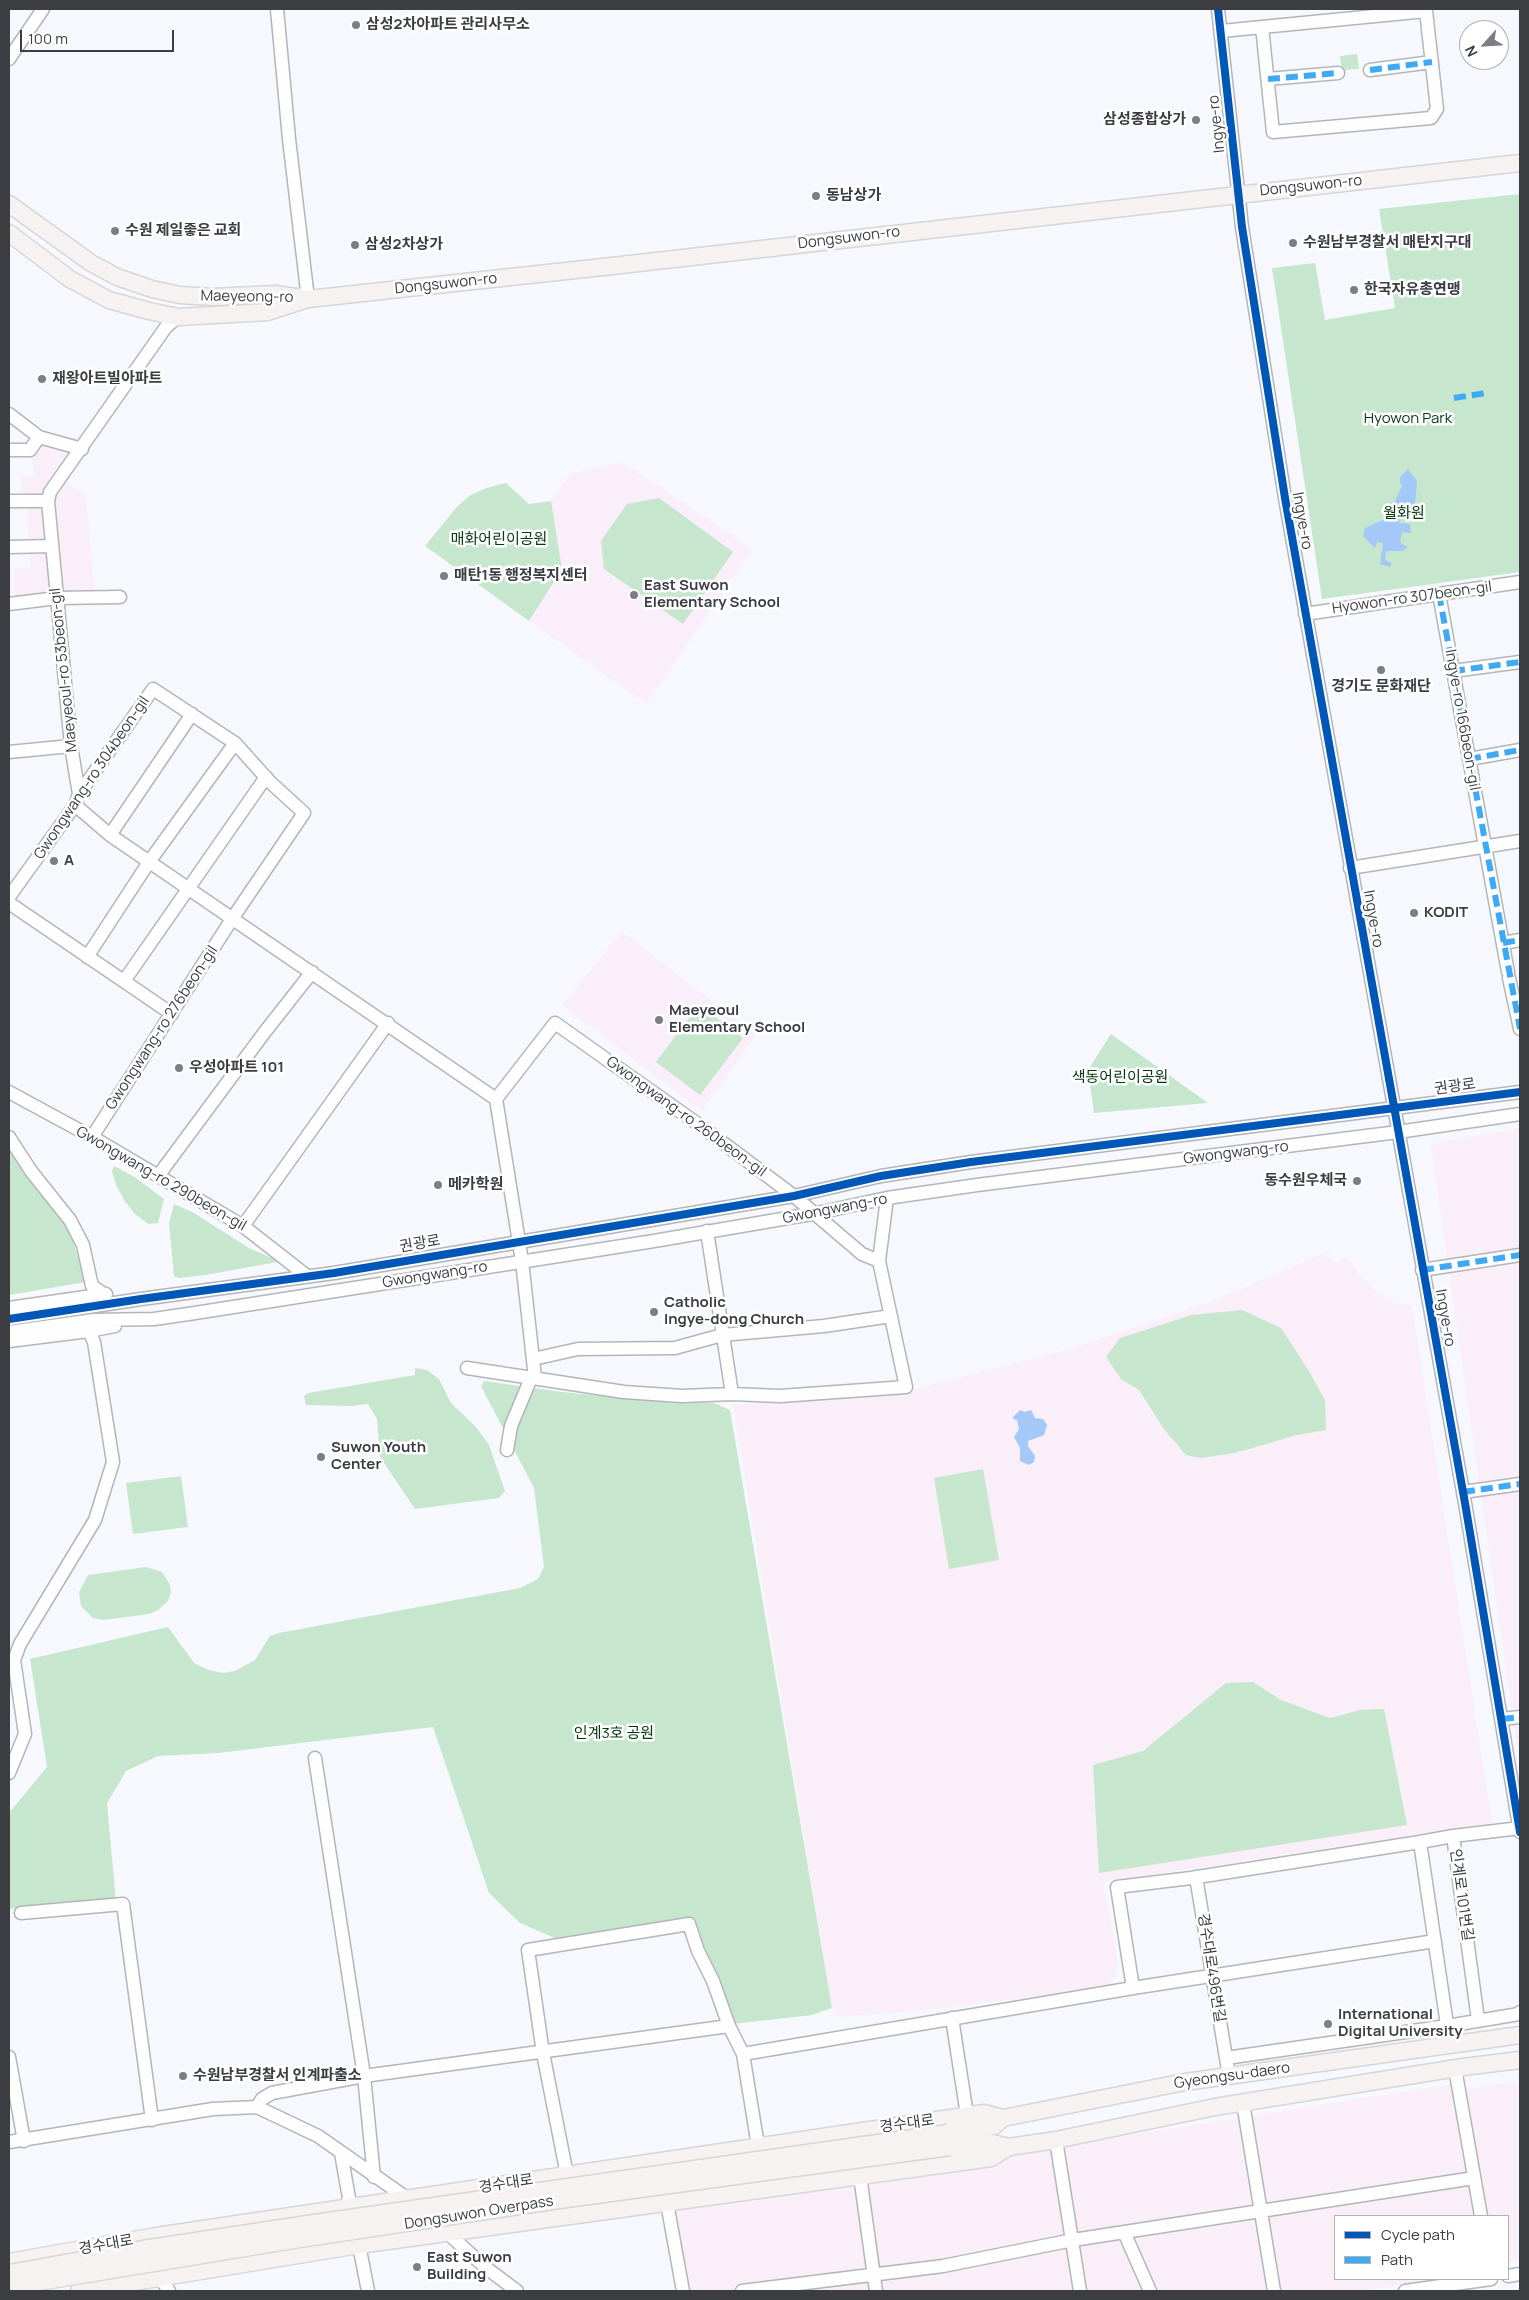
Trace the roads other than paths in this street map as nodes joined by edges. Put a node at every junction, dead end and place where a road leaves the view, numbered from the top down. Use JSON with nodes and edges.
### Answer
{"nodes":[{"id":1,"x":43,"y":9,"type":"edge"},
{"id":2,"x":278,"y":9,"type":"edge"},
{"id":3,"x":1218,"y":9,"type":"edge"},
{"id":4,"x":1262,"y":27,"type":"junction"},
{"id":5,"x":1222,"y":32,"type":"junction"},
{"id":6,"x":9,"y":59,"type":"edge"},
{"id":7,"x":1432,"y":62,"type":"junction"},
{"id":8,"x":1370,"y":70,"type":"dead end"},
{"id":9,"x":1338,"y":73,"type":"dead end"},
{"id":10,"x":1268,"y":79,"type":"junction"},
{"id":11,"x":1520,"y":163,"type":"edge"},
{"id":12,"x":1238,"y":194,"type":"junction"},
{"id":13,"x":9,"y":204,"type":"edge"},
{"id":14,"x":9,"y":233,"type":"edge"},
{"id":15,"x":308,"y":299,"type":"junction"},
{"id":16,"x":178,"y":317,"type":"junction"},
{"id":17,"x":9,"y":414,"type":"edge"},
{"id":18,"x":39,"y":437,"type":"junction"},
{"id":19,"x":82,"y":448,"type":"junction"},
{"id":20,"x":9,"y":450,"type":"edge"},
{"id":21,"x":9,"y":501,"type":"edge"},
{"id":22,"x":48,"y":501,"type":"junction"},
{"id":23,"x":52,"y":546,"type":"junction"},
{"id":24,"x":9,"y":547,"type":"edge"},
{"id":25,"x":1520,"y":582,"type":"edge"},
{"id":26,"x":1439,"y":594,"type":"junction"},
{"id":27,"x":120,"y":597,"type":"dead end"},
{"id":28,"x":57,"y":598,"type":"junction"},
{"id":29,"x":9,"y":604,"type":"edge"},
{"id":30,"x":1305,"y":614,"type":"junction"},
{"id":31,"x":1520,"y":662,"type":"edge"},
{"id":32,"x":1453,"y":671,"type":"junction"},
{"id":33,"x":192,"y":714,"type":"junction"},
{"id":34,"x":235,"y":743,"type":"junction"},
{"id":35,"x":71,"y":746,"type":"junction"},
{"id":36,"x":1520,"y":750,"type":"edge"},
{"id":37,"x":9,"y":752,"type":"edge"},
{"id":38,"x":1469,"y":759,"type":"junction"},
{"id":39,"x":266,"y":777,"type":"junction"},
{"id":40,"x":77,"y":800,"type":"junction"},
{"id":41,"x":110,"y":835,"type":"junction"},
{"id":42,"x":1520,"y":841,"type":"edge"},
{"id":43,"x":1485,"y":846,"type":"junction"},
{"id":44,"x":150,"y":862,"type":"junction"},
{"id":45,"x":1350,"y":868,"type":"junction"},
{"id":46,"x":189,"y":888,"type":"junction"},
{"id":47,"x":9,"y":897,"type":"edge"},
{"id":48,"x":9,"y":903,"type":"edge"},
{"id":49,"x":232,"y":919,"type":"junction"},
{"id":50,"x":1520,"y":940,"type":"edge"},
{"id":51,"x":1503,"y":943,"type":"junction"},
{"id":52,"x":87,"y":957,"type":"junction"},
{"id":53,"x":312,"y":972,"type":"junction"},
{"id":54,"x":124,"y":981,"type":"junction"},
{"id":55,"x":1517,"y":1005,"type":"edge"},
{"id":56,"x":172,"y":1014,"type":"junction"},
{"id":57,"x":388,"y":1023,"type":"junction"},
{"id":58,"x":1520,"y":1029,"type":"edge"},
{"id":59,"x":9,"y":1092,"type":"edge"},
{"id":60,"x":1520,"y":1092,"type":"edge"},
{"id":61,"x":496,"y":1099,"type":"junction"},
{"id":62,"x":1394,"y":1110,"type":"junction"},
{"id":63,"x":1520,"y":1114,"type":"edge"},
{"id":64,"x":1398,"y":1132,"type":"junction"},
{"id":65,"x":9,"y":1137,"type":"edge"},
{"id":66,"x":92,"y":1138,"type":"junction"},
{"id":67,"x":158,"y":1176,"type":"junction"},
{"id":68,"x":794,"y":1196,"type":"junction"},
{"id":69,"x":887,"y":1198,"type":"junction"},
{"id":70,"x":817,"y":1213,"type":"junction"},
{"id":71,"x":244,"y":1226,"type":"junction"},
{"id":72,"x":707,"y":1231,"type":"junction"},
{"id":73,"x":519,"y":1241,"type":"junction"},
{"id":74,"x":1520,"y":1255,"type":"edge"},
{"id":75,"x":522,"y":1261,"type":"junction"},
{"id":76,"x":879,"y":1261,"type":"junction"},
{"id":77,"x":1422,"y":1270,"type":"junction"},
{"id":78,"x":307,"y":1276,"type":"junction"},
{"id":79,"x":104,"y":1294,"type":"junction"},
{"id":80,"x":140,"y":1299,"type":"junction"},
{"id":81,"x":9,"y":1308,"type":"edge"},
{"id":82,"x":890,"y":1316,"type":"junction"},
{"id":83,"x":152,"y":1318,"type":"junction"},
{"id":84,"x":9,"y":1319,"type":"edge"},
{"id":85,"x":52,"y":1320,"type":"junction"},
{"id":86,"x":89,"y":1331,"type":"junction"},
{"id":87,"x":9,"y":1332,"type":"edge"},
{"id":88,"x":722,"y":1335,"type":"junction"},
{"id":89,"x":9,"y":1340,"type":"edge"},
{"id":90,"x":533,"y":1359,"type":"junction"},
{"id":91,"x":467,"y":1368,"type":"dead end"},
{"id":92,"x":533,"y":1378,"type":"junction"},
{"id":93,"x":732,"y":1394,"type":"junction"},
{"id":94,"x":507,"y":1450,"type":"dead end"},
{"id":95,"x":1520,"y":1484,"type":"edge"},
{"id":96,"x":1463,"y":1492,"type":"junction"},
{"id":97,"x":1520,"y":1717,"type":"edge"},
{"id":98,"x":1502,"y":1720,"type":"junction"},
{"id":99,"x":315,"y":1758,"type":"dead end"},
{"id":100,"x":9,"y":1773,"type":"edge"},
{"id":101,"x":1520,"y":1828,"type":"edge"},
{"id":102,"x":1520,"y":1832,"type":"edge"},
{"id":103,"x":1453,"y":1836,"type":"junction"},
{"id":104,"x":1420,"y":1842,"type":"junction"},
{"id":105,"x":1194,"y":1878,"type":"junction"},
{"id":106,"x":21,"y":1913,"type":"dead end"},
{"id":107,"x":1435,"y":1941,"type":"junction"},
{"id":108,"x":1213,"y":1976,"type":"junction"},
{"id":109,"x":1133,"y":1988,"type":"junction"},
{"id":110,"x":1520,"y":2012,"type":"edge"},
{"id":111,"x":952,"y":2018,"type":"junction"},
{"id":112,"x":1478,"y":2020,"type":"junction"},
{"id":113,"x":729,"y":2026,"type":"junction"},
{"id":114,"x":1447,"y":2026,"type":"junction"},
{"id":115,"x":1520,"y":2035,"type":"edge"},
{"id":116,"x":1328,"y":2043,"type":"junction"},
{"id":117,"x":1450,"y":2045,"type":"junction"},
{"id":118,"x":543,"y":2053,"type":"junction"},
{"id":119,"x":743,"y":2054,"type":"junction"},
{"id":120,"x":9,"y":2057,"type":"edge"},
{"id":121,"x":1226,"y":2058,"type":"junction"},
{"id":122,"x":1520,"y":2060,"type":"edge"},
{"id":123,"x":1330,"y":2062,"type":"junction"},
{"id":124,"x":1455,"y":2068,"type":"junction"},
{"id":125,"x":364,"y":2076,"type":"junction"},
{"id":126,"x":1229,"y":2076,"type":"junction"},
{"id":127,"x":1243,"y":2102,"type":"junction"},
{"id":128,"x":257,"y":2107,"type":"junction"},
{"id":129,"x":968,"y":2115,"type":"junction"},
{"id":130,"x":1003,"y":2118,"type":"junction"},
{"id":131,"x":152,"y":2120,"type":"junction"},
{"id":132,"x":949,"y":2140,"type":"junction"},
{"id":133,"x":1056,"y":2140,"type":"junction"},
{"id":134,"x":24,"y":2141,"type":"junction"},
{"id":135,"x":9,"y":2142,"type":"edge"},
{"id":136,"x":758,"y":2146,"type":"junction"},
{"id":137,"x":1009,"y":2147,"type":"junction"},
{"id":138,"x":341,"y":2153,"type":"junction"},
{"id":139,"x":567,"y":2175,"type":"junction"},
{"id":140,"x":860,"y":2176,"type":"junction"},
{"id":141,"x":374,"y":2177,"type":"junction"},
{"id":142,"x":1474,"y":2178,"type":"junction"},
{"id":143,"x":408,"y":2199,"type":"junction"},
{"id":144,"x":668,"y":2203,"type":"junction"},
{"id":145,"x":343,"y":2209,"type":"junction"},
{"id":146,"x":1261,"y":2210,"type":"junction"},
{"id":147,"x":1481,"y":2215,"type":"edge"},
{"id":148,"x":1124,"y":2232,"type":"junction"},
{"id":149,"x":449,"y":2234,"type":"junction"},
{"id":150,"x":1073,"y":2240,"type":"junction"},
{"id":151,"x":359,"y":2245,"type":"junction"},
{"id":152,"x":9,"y":2262,"type":"edge"},
{"id":153,"x":9,"y":2273,"type":"edge"},
{"id":154,"x":874,"y":2274,"type":"junction"},
{"id":155,"x":1485,"y":2280,"type":"edge"},
{"id":156,"x":165,"y":2285,"type":"edge"},
{"id":157,"x":9,"y":2287,"type":"edge"},
{"id":158,"x":1423,"y":2290,"type":"edge"},
{"id":159,"x":79,"y":2291,"type":"edge"},
{"id":160,"x":368,"y":2291,"type":"edge"},
{"id":161,"x":517,"y":2291,"type":"edge"},
{"id":162,"x":683,"y":2291,"type":"edge"},
{"id":163,"x":742,"y":2291,"type":"edge"},
{"id":164,"x":876,"y":2291,"type":"edge"},
{"id":165,"x":1080,"y":2291,"type":"edge"},
{"id":166,"x":1150,"y":2291,"type":"edge"},
{"id":167,"x":1274,"y":2291,"type":"edge"},
{"id":168,"x":1405,"y":2291,"type":"edge"}],
"edges":[{"from":1,"to":6,"type":"street"},
{"from":2,"to":15,"type":"street","name":"Maeyeong-ro"},
{"from":3,"to":5,"type":"street","name":"Ingye-ro"},
{"from":4,"to":5,"type":"street"},
{"from":4,"to":7,"type":"street"},
{"from":4,"to":10,"type":"street"},
{"from":5,"to":12,"type":"street","name":"Ingye-ro"},
{"from":7,"to":8,"type":"street"},
{"from":7,"to":10,"type":"street"},
{"from":9,"to":10,"type":"street"},
{"from":11,"to":12,"type":"main road","name":"Dongsuwon-ro"},
{"from":12,"to":15,"type":"main road","name":"Dongsuwon-ro"},
{"from":12,"to":30,"type":"street","name":"Ingye-ro"},
{"from":13,"to":15,"type":"main road","name":"Maeyeong-ro"},
{"from":14,"to":16,"type":"main road","name":"Dongsuwon-ro"},
{"from":15,"to":16,"type":"main road","name":"Dongsuwon-ro"},
{"from":16,"to":19,"type":"street"},
{"from":17,"to":18,"type":"street"},
{"from":18,"to":19,"type":"street"},
{"from":18,"to":20,"type":"street"},
{"from":19,"to":22,"type":"street"},
{"from":21,"to":22,"type":"street"},
{"from":22,"to":23,"type":"street","name":"Maeyeoul-ro 53beon-gil"},
{"from":23,"to":24,"type":"street"},
{"from":23,"to":28,"type":"street","name":"Maeyeoul-ro 53beon-gil"},
{"from":25,"to":26,"type":"street","name":"Hyowon-ro 307beon-gil"},
{"from":26,"to":30,"type":"street","name":"Hyowon-ro 307beon-gil"},
{"from":26,"to":32,"type":"street","name":"Ingye-ro 166beon-gil"},
{"from":27,"to":28,"type":"street"},
{"from":28,"to":29,"type":"street"},
{"from":28,"to":35,"type":"street","name":"Maeyeoul-ro 53beon-gil"},
{"from":30,"to":45,"type":"street","name":"Ingye-ro"},
{"from":31,"to":32,"type":"street"},
{"from":32,"to":38,"type":"street","name":"Ingye-ro 166beon-gil"},
{"from":33,"to":34,"type":"street","name":"Gwongwang-ro 304beon-gil"},
{"from":33,"to":40,"type":"street","name":"Gwongwang-ro 304beon-gil"},
{"from":33,"to":41,"type":"street"},
{"from":34,"to":39,"type":"street","name":"Gwongwang-ro 276beon-gil"},
{"from":34,"to":44,"type":"street"},
{"from":35,"to":37,"type":"street"},
{"from":35,"to":40,"type":"street","name":"Maeyeoul-ro 53beon-gil"},
{"from":36,"to":38,"type":"street"},
{"from":38,"to":43,"type":"street","name":"Ingye-ro 166beon-gil"},
{"from":39,"to":46,"type":"street"},
{"from":39,"to":49,"type":"street","name":"Gwongwang-ro 276beon-gil"},
{"from":40,"to":41,"type":"street"},
{"from":40,"to":47,"type":"street","name":"Gwongwang-ro 304beon-gil"},
{"from":41,"to":44,"type":"street"},
{"from":42,"to":43,"type":"street"},
{"from":43,"to":45,"type":"street"},
{"from":43,"to":51,"type":"street","name":"Ingye-ro 166beon-gil"},
{"from":44,"to":46,"type":"street"},
{"from":44,"to":52,"type":"street"},
{"from":45,"to":62,"type":"street","name":"Ingye-ro"},
{"from":46,"to":49,"type":"street"},
{"from":46,"to":54,"type":"street"},
{"from":48,"to":52,"type":"street"},
{"from":49,"to":53,"type":"street"},
{"from":49,"to":56,"type":"street","name":"Gwongwang-ro 276beon-gil"},
{"from":50,"to":51,"type":"street"},
{"from":51,"to":55,"type":"street","name":"Ingye-ro 166beon-gil"},
{"from":52,"to":54,"type":"street"},
{"from":53,"to":57,"type":"street"},
{"from":53,"to":67,"type":"street"},
{"from":54,"to":56,"type":"street"},
{"from":55,"to":58,"type":"street","name":"Ingye-ro 166beon-gil"},
{"from":56,"to":66,"type":"street","name":"Gwongwang-ro 276beon-gil"},
{"from":57,"to":61,"type":"street"},
{"from":57,"to":71,"type":"street"},
{"from":59,"to":66,"type":"street","name":"Gwongwang-ro 290beon-gil"},
{"from":60,"to":62,"type":"street","name":"권광로"},
{"from":61,"to":68,"type":"street","name":"Gwongwang-ro 260beon-gil"},
{"from":61,"to":73,"type":"street"},
{"from":62,"to":64,"type":"street","name":"Ingye-ro"},
{"from":62,"to":68,"type":"street","name":"권광로"},
{"from":63,"to":64,"type":"street","name":"Gwongwang-ro"},
{"from":64,"to":69,"type":"street","name":"Gwongwang-ro"},
{"from":64,"to":77,"type":"street","name":"Ingye-ro"},
{"from":65,"to":79,"type":"street"},
{"from":66,"to":67,"type":"street","name":"Gwongwang-ro 290beon-gil"},
{"from":67,"to":71,"type":"street","name":"Gwongwang-ro 290beon-gil"},
{"from":68,"to":70,"type":"street","name":"Gwongwang-ro 260beon-gil"},
{"from":68,"to":73,"type":"street","name":"권광로"},
{"from":69,"to":70,"type":"street","name":"Gwongwang-ro"},
{"from":69,"to":76,"type":"street"},
{"from":70,"to":72,"type":"street","name":"Gwongwang-ro"},
{"from":70,"to":76,"type":"street","name":"Gwongwang-ro 260beon-gil"},
{"from":71,"to":78,"type":"street","name":"Gwongwang-ro 290beon-gil"},
{"from":72,"to":75,"type":"street","name":"Gwongwang-ro"},
{"from":72,"to":88,"type":"street"},
{"from":73,"to":75,"type":"street"},
{"from":73,"to":78,"type":"street","name":"권광로"},
{"from":74,"to":77,"type":"street"},
{"from":75,"to":83,"type":"street","name":"Gwongwang-ro"},
{"from":75,"to":90,"type":"street"},
{"from":76,"to":82,"type":"street"},
{"from":77,"to":96,"type":"street","name":"Ingye-ro"},
{"from":78,"to":80,"type":"street","name":"권광로"},
{"from":79,"to":80,"type":"street"},
{"from":79,"to":81,"type":"street"},
{"from":80,"to":85,"type":"street","name":"권광로"},
{"from":82,"to":88,"type":"street"},
{"from":82,"to":93,"type":"street"},
{"from":83,"to":85,"type":"street","name":"Gwongwang-ro"},
{"from":83,"to":86,"type":"street","name":"Gwongwang-ro"},
{"from":84,"to":85,"type":"street"},
{"from":85,"to":87,"type":"street"},
{"from":86,"to":89,"type":"street","name":"Gwongwang-ro"},
{"from":86,"to":100,"type":"street"},
{"from":88,"to":90,"type":"street"},
{"from":88,"to":93,"type":"street"},
{"from":90,"to":92,"type":"street"},
{"from":91,"to":92,"type":"street"},
{"from":92,"to":93,"type":"street"},
{"from":92,"to":94,"type":"street"},
{"from":95,"to":96,"type":"street"},
{"from":96,"to":98,"type":"street","name":"Ingye-ro"},
{"from":97,"to":98,"type":"street"},
{"from":98,"to":101,"type":"street","name":"Ingye-ro"},
{"from":99,"to":125,"type":"street"},
{"from":101,"to":102,"type":"street","name":"Ingye-ro"},
{"from":101,"to":103,"type":"street","name":"인계로 101번길"},
{"from":103,"to":104,"type":"street"},
{"from":103,"to":112,"type":"street","name":"인계로 101번길"},
{"from":104,"to":105,"type":"street"},
{"from":104,"to":107,"type":"street"},
{"from":105,"to":108,"type":"street","name":"경수대로496번길"},
{"from":105,"to":109,"type":"street"},
{"from":106,"to":131,"type":"street"},
{"from":107,"to":108,"type":"street"},
{"from":107,"to":114,"type":"street"},
{"from":108,"to":109,"type":"street"},
{"from":108,"to":121,"type":"street","name":"경수대로496번길"},
{"from":109,"to":111,"type":"street"},
{"from":110,"to":112,"type":"street"},
{"from":111,"to":119,"type":"street"},
{"from":111,"to":129,"type":"street"},
{"from":112,"to":114,"type":"street"},
{"from":113,"to":118,"type":"street"},
{"from":113,"to":118,"type":"street"},
{"from":113,"to":119,"type":"street"},
{"from":114,"to":116,"type":"street"},
{"from":114,"to":117,"type":"street"},
{"from":115,"to":117,"type":"main road","name":"Gyeongsu-daero"},
{"from":116,"to":121,"type":"street"},
{"from":116,"to":123,"type":"street"},
{"from":117,"to":123,"type":"main road","name":"Gyeongsu-daero"},
{"from":118,"to":125,"type":"street"},
{"from":118,"to":139,"type":"street"},
{"from":119,"to":136,"type":"street"},
{"from":120,"to":134,"type":"street"},
{"from":121,"to":126,"type":"street","name":"경수대로496번길"},
{"from":122,"to":124,"type":"main road","name":"Gyeongsu-daero"},
{"from":123,"to":126,"type":"main road","name":"Gyeongsu-daero"},
{"from":124,"to":127,"type":"main road","name":"Gyeongsu-daero"},
{"from":124,"to":142,"type":"street"},
{"from":125,"to":128,"type":"street"},
{"from":125,"to":141,"type":"street"},
{"from":126,"to":130,"type":"main road","name":"Gyeongsu-daero"},
{"from":127,"to":133,"type":"main road","name":"Gyeongsu-daero"},
{"from":127,"to":146,"type":"street"},
{"from":128,"to":131,"type":"street"},
{"from":128,"to":138,"type":"street"},
{"from":129,"to":130,"type":"main road","name":"경수대로"},
{"from":129,"to":136,"type":"main road","name":"경수대로"},
{"from":130,"to":132,"type":"main road","name":"Gyeongsu-daero"},
{"from":131,"to":134,"type":"street"},
{"from":132,"to":137,"type":"main road","name":"Gyeongsu-daero"},
{"from":132,"to":153,"type":"main road","name":"Dongsuwon Overpass","bridge":true},
{"from":132,"to":157,"type":"main road","name":"Dongsuwon Overpass","bridge":true},
{"from":133,"to":137,"type":"main road","name":"Gyeongsu-daero"},
{"from":133,"to":150,"type":"street"},
{"from":134,"to":135,"type":"street"},
{"from":136,"to":139,"type":"main road","name":"경수대로"},
{"from":137,"to":140,"type":"main road"},
{"from":138,"to":141,"type":"street"},
{"from":138,"to":145,"type":"street"},
{"from":139,"to":143,"type":"main road","name":"경수대로"},
{"from":140,"to":144,"type":"main road"},
{"from":140,"to":154,"type":"street"},
{"from":141,"to":143,"type":"street"},
{"from":142,"to":146,"type":"street"},
{"from":142,"to":147,"type":"street"},
{"from":143,"to":145,"type":"main road","name":"경수대로"},
{"from":143,"to":149,"type":"street"},
{"from":144,"to":149,"type":"main road"},
{"from":144,"to":162,"type":"street"},
{"from":145,"to":152,"type":"main road","name":"경수대로"},
{"from":146,"to":148,"type":"street"},
{"from":146,"to":167,"type":"street"},
{"from":148,"to":150,"type":"street"},
{"from":148,"to":166,"type":"street"},
{"from":149,"to":151,"type":"main road"},
{"from":149,"to":161,"type":"street"},
{"from":150,"to":154,"type":"street"},
{"from":150,"to":165,"type":"street"},
{"from":151,"to":156,"type":"main road"},
{"from":151,"to":160,"type":"street"},
{"from":154,"to":163,"type":"street"},
{"from":154,"to":164,"type":"street"},
{"from":155,"to":158,"type":"street"},
{"from":156,"to":159,"type":"main road"},
{"from":158,"to":168,"type":"street"}]}
